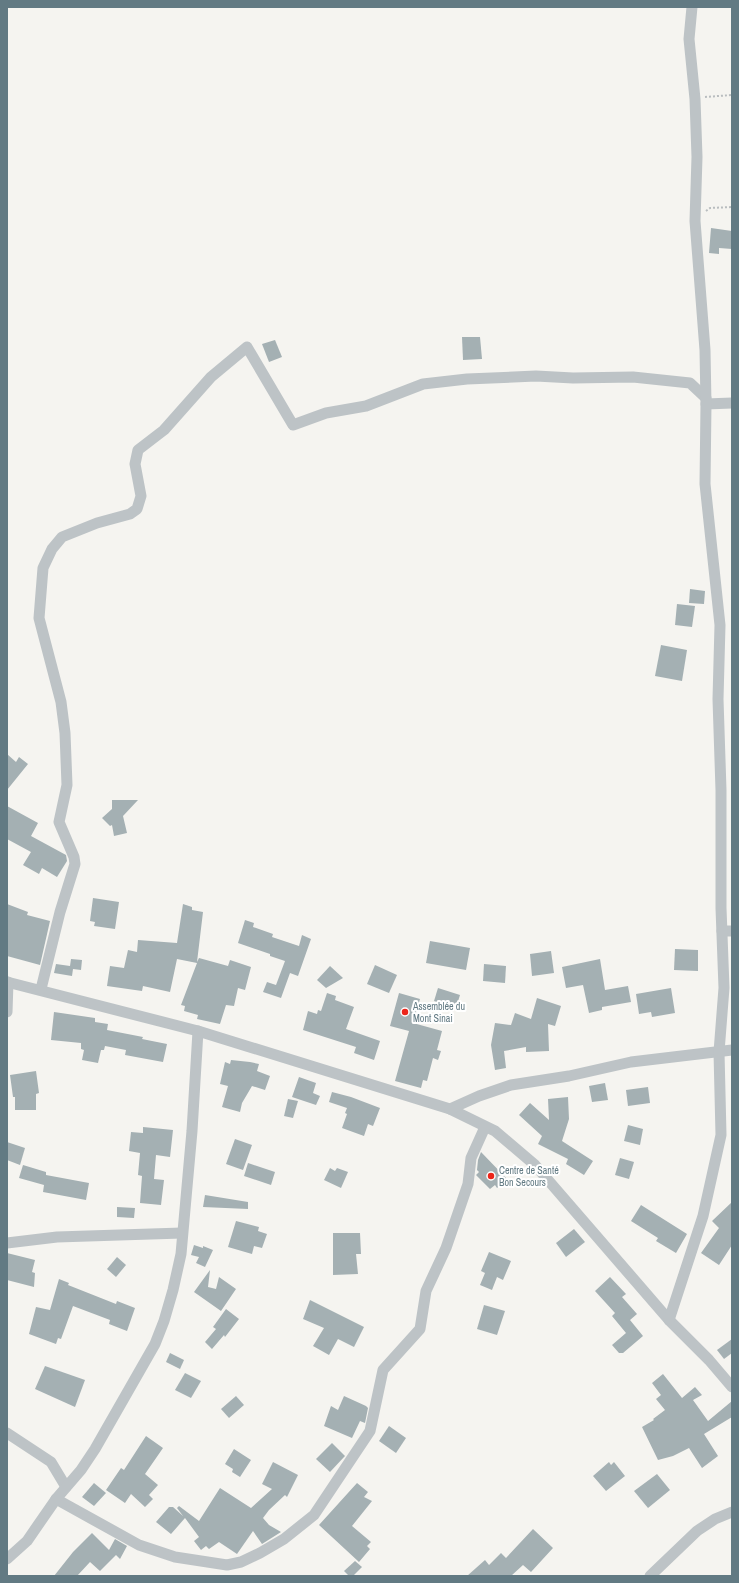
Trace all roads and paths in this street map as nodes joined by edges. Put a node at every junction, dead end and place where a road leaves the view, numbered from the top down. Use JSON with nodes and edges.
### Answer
{"nodes":[{"id":1,"x":692,"y":7,"type":"edge"},
{"id":2,"x":732,"y":95,"type":"edge"},
{"id":3,"x":695,"y":99,"type":"junction"},
{"id":4,"x":732,"y":207,"type":"edge"},
{"id":5,"x":695,"y":221,"type":"junction"},
{"id":6,"x":706,"y":401,"type":"junction"},
{"id":7,"x":732,"y":403,"type":"edge"},
{"id":8,"x":720,"y":625,"type":"junction"},
{"id":9,"x":732,"y":627,"type":"edge"},
{"id":10,"x":727,"y":931,"type":"edge"},
{"id":11,"x":7,"y":982,"type":"edge"},
{"id":12,"x":41,"y":989,"type":"junction"},
{"id":13,"x":7,"y":1012,"type":"edge"},
{"id":14,"x":198,"y":1031,"type":"junction"},
{"id":15,"x":732,"y":1050,"type":"edge"},
{"id":16,"x":719,"y":1052,"type":"junction"},
{"id":17,"x":450,"y":1109,"type":"junction"},
{"id":18,"x":485,"y":1127,"type":"junction"},
{"id":19,"x":182,"y":1233,"type":"junction"},
{"id":20,"x":7,"y":1242,"type":"edge"},
{"id":21,"x":669,"y":1320,"type":"junction"},
{"id":22,"x":732,"y":1387,"type":"edge"},
{"id":23,"x":7,"y":1433,"type":"edge"},
{"id":24,"x":66,"y":1487,"type":"junction"},
{"id":25,"x":56,"y":1499,"type":"junction"},
{"id":26,"x":732,"y":1512,"type":"edge"},
{"id":27,"x":7,"y":1559,"type":"edge"},
{"id":28,"x":650,"y":1576,"type":"edge"}],
"edges":[{"from":1,"to":3,"type":"street"},
{"from":2,"to":3,"type":"path"},
{"from":3,"to":5,"type":"street"},
{"from":4,"to":5,"type":"path"},
{"from":5,"to":6,"type":"street"},
{"from":6,"to":7,"type":"street"},
{"from":6,"to":8,"type":"street"},
{"from":6,"to":12,"type":"street"},
{"from":8,"to":9,"type":"street"},
{"from":8,"to":10,"type":"street"},
{"from":10,"to":16,"type":"street"},
{"from":11,"to":12,"type":"street"},
{"from":11,"to":13,"type":"street"},
{"from":12,"to":14,"type":"street"},
{"from":14,"to":17,"type":"street"},
{"from":14,"to":19,"type":"street"},
{"from":15,"to":16,"type":"street"},
{"from":16,"to":17,"type":"street"},
{"from":16,"to":21,"type":"street"},
{"from":17,"to":18,"type":"street"},
{"from":18,"to":21,"type":"street"},
{"from":18,"to":25,"type":"street"},
{"from":19,"to":20,"type":"street"},
{"from":19,"to":24,"type":"street"},
{"from":21,"to":22,"type":"street"},
{"from":23,"to":24,"type":"street"},
{"from":24,"to":25,"type":"street"},
{"from":25,"to":27,"type":"street"},
{"from":26,"to":28,"type":"street"}]}
